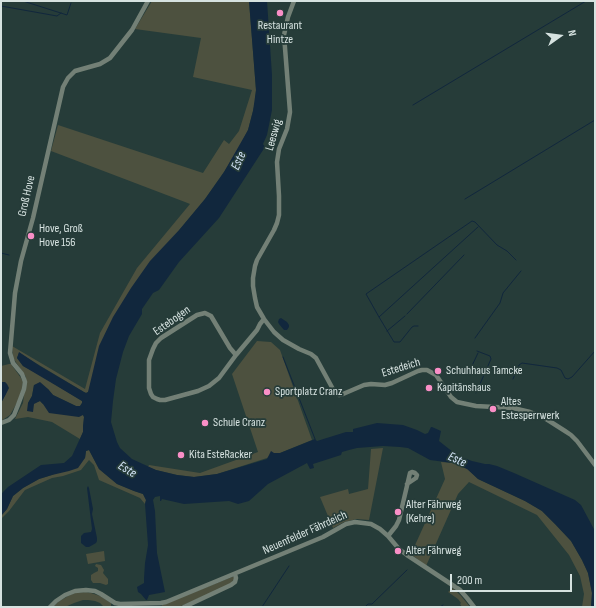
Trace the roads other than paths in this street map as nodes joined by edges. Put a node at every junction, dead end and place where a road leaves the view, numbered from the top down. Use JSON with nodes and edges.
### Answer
{"nodes":[{"id":1,"x":148,"y":1,"type":"edge"},
{"id":2,"x":294,"y":1,"type":"edge"},
{"id":3,"x":254,"y":270,"type":"joint"},
{"id":4,"x":264,"y":319,"type":"junction"},
{"id":5,"x":268,"y":324,"type":"junction"},
{"id":6,"x":257,"y":330,"type":"junction"},
{"id":7,"x":236,"y":355,"type":"junction"},
{"id":8,"x":1,"y":423,"type":"edge"},
{"id":9,"x":595,"y":465,"type":"edge"},
{"id":10,"x":407,"y":484,"type":"dead end"},
{"id":11,"x":388,"y":536,"type":"junction"},
{"id":12,"x":235,"y":574,"type":"junction"},
{"id":13,"x":50,"y":607,"type":"edge"},
{"id":14,"x":184,"y":607,"type":"edge"},
{"id":15,"x":474,"y":607,"type":"edge"}],
"edges":[{"from":1,"to":8,"type":"street","name":"Groß Hove"},
{"from":2,"to":3,"type":"street","name":"Leeswig"},
{"from":3,"to":4,"type":"street","name":"Estedeich"},
{"from":4,"to":5,"type":"street","name":"Estedeich"},
{"from":4,"to":6,"type":"street","name":"Estebogen"},
{"from":5,"to":6,"type":"street","name":"Estebogen"},
{"from":5,"to":9,"type":"street","name":"Estedeich"},
{"from":6,"to":7,"type":"street","name":"Estebogen"},
{"from":7,"to":7,"type":"street","name":"Estebogen"},
{"from":10,"to":11,"type":"street"},
{"from":11,"to":12,"type":"street","name":"Neuenfelder Fährdeich"},
{"from":11,"to":15,"type":"street","name":"Neuenfelder Fährdeich"},
{"from":12,"to":13,"type":"street","name":"Neuenfelder Fährdeich"},
{"from":12,"to":14,"type":"street"}]}
